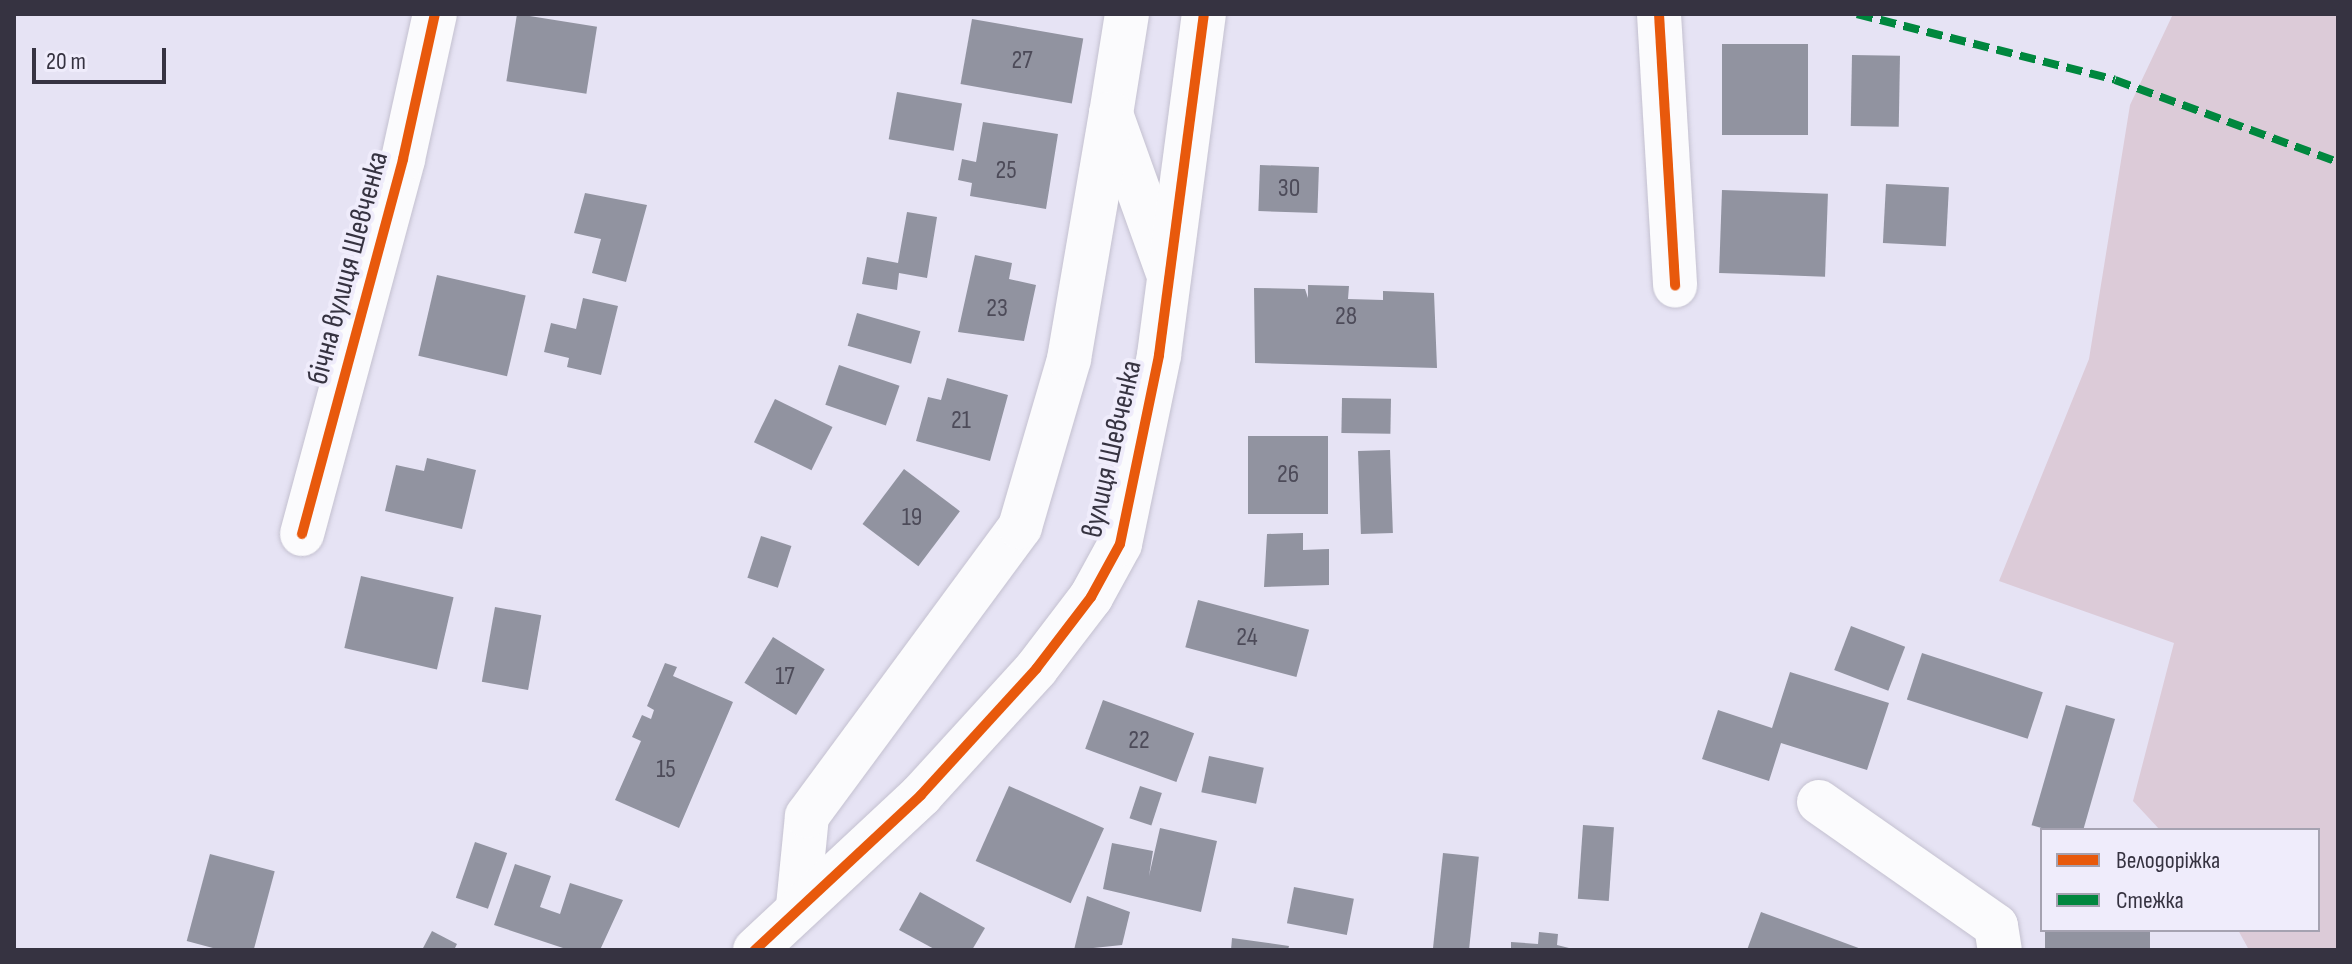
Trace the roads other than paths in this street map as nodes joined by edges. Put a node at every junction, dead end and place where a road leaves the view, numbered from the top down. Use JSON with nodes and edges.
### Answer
{"nodes":[{"id":1,"x":435,"y":14,"type":"edge"},
{"id":2,"x":1127,"y":14,"type":"edge"},
{"id":3,"x":1204,"y":14,"type":"edge"},
{"id":4,"x":1659,"y":14,"type":"edge"},
{"id":5,"x":1111,"y":114,"type":"junction"},
{"id":6,"x":1169,"y":276,"type":"junction"},
{"id":7,"x":1675,"y":286,"type":"dead end"},
{"id":8,"x":302,"y":534,"type":"dead end"},
{"id":9,"x":1819,"y":802,"type":"dead end"},
{"id":10,"x":798,"y":906,"type":"junction"},
{"id":11,"x":755,"y":950,"type":"edge"},
{"id":12,"x":2000,"y":950,"type":"edge"}],
"edges":[{"from":1,"to":8,"type":"street","name":"бічна вулиця Шевченка"},
{"from":2,"to":5,"type":"street"},
{"from":3,"to":6,"type":"street","name":"вулиця Шевченка"},
{"from":4,"to":7,"type":"street"},
{"from":5,"to":6,"type":"street"},
{"from":5,"to":10,"type":"street"},
{"from":6,"to":10,"type":"street","name":"вулиця Шевченка"},
{"from":9,"to":12,"type":"street"},
{"from":10,"to":11,"type":"street","name":"вулиця Шевченка"}]}
